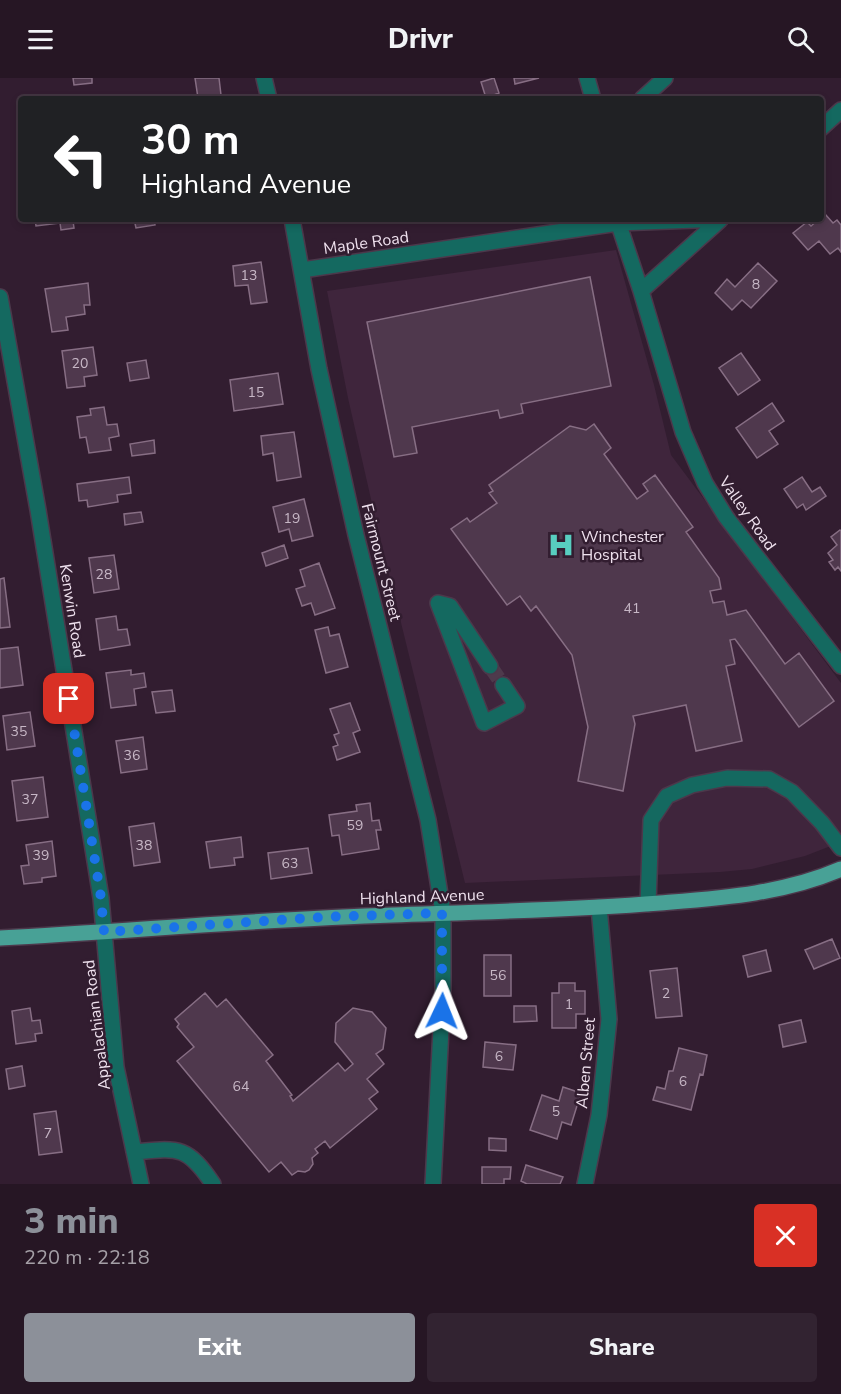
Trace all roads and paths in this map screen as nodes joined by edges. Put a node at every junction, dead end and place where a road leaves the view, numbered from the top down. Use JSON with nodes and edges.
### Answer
{"nodes":[{"id":1,"x":264,"y":78,"type":"edge"},
{"id":2,"x":587,"y":78,"type":"edge"},
{"id":3,"x":665,"y":78,"type":"edge"},
{"id":4,"x":267,"y":96,"type":"edge"},
{"id":5,"x":592,"y":96,"type":"edge"},
{"id":6,"x":645,"y":96,"type":"edge"},
{"id":7,"x":841,"y":110,"type":"edge"},
{"id":8,"x":824,"y":125,"type":"edge"},
{"id":9,"x":293,"y":222,"type":"edge"},
{"id":10,"x":611,"y":222,"type":"edge"},
{"id":11,"x":617,"y":222,"type":"edge"},
{"id":12,"x":718,"y":222,"type":"edge"},
{"id":13,"x":302,"y":270,"type":"junction"},
{"id":14,"x":641,"y":291,"type":"junction"},
{"id":15,"x":0,"y":297,"type":"edge"},
{"id":16,"x":490,"y":666,"type":"tunnel mouth"},
{"id":17,"x":841,"y":666,"type":"edge"},
{"id":18,"x":503,"y":686,"type":"tunnel mouth"},
{"id":19,"x":841,"y":848,"type":"edge"},
{"id":20,"x":841,"y":869,"type":"edge"},
{"id":21,"x":648,"y":903,"type":"junction"},
{"id":22,"x":599,"y":907,"type":"junction"},
{"id":23,"x":442,"y":913,"type":"junction"},
{"id":24,"x":104,"y":932,"type":"junction"},
{"id":25,"x":0,"y":938,"type":"edge"},
{"id":26,"x":134,"y":1152,"type":"junction"},
{"id":27,"x":141,"y":1184,"type":"edge"},
{"id":28,"x":213,"y":1184,"type":"edge"},
{"id":29,"x":433,"y":1184,"type":"edge"},
{"id":30,"x":585,"y":1184,"type":"edge"}],
"edges":[{"from":1,"to":4,"type":"street"},
{"from":2,"to":5,"type":"street"},
{"from":3,"to":6,"type":"street"},
{"from":7,"to":8,"type":"street"},
{"from":9,"to":13,"type":"street","name":"Fairmount Street"},
{"from":10,"to":13,"type":"street","name":"Maple Road"},
{"from":11,"to":14,"type":"street","name":"Valley Road"},
{"from":12,"to":14,"type":"street"},
{"from":13,"to":23,"type":"street","name":"Fairmount Street"},
{"from":14,"to":17,"type":"street","name":"Valley Road"},
{"from":15,"to":24,"type":"street","name":"Kenwin Road"},
{"from":16,"to":18,"type":"street"},
{"from":19,"to":21,"type":"street"},
{"from":20,"to":21,"type":"main road","name":"Highland Avenue"},
{"from":21,"to":22,"type":"main road","name":"Highland Avenue"},
{"from":22,"to":23,"type":"main road","name":"Highland Avenue"},
{"from":22,"to":30,"type":"street","name":"Alben Street"},
{"from":23,"to":24,"type":"main road","name":"Highland Avenue"},
{"from":23,"to":29,"type":"street","name":"Fairmount Street"},
{"from":24,"to":25,"type":"main road","name":"Highland Avenue"},
{"from":24,"to":26,"type":"street","name":"Appalachian Road"},
{"from":26,"to":27,"type":"street","name":"Appalachian Road"},
{"from":26,"to":28,"type":"street"}]}
